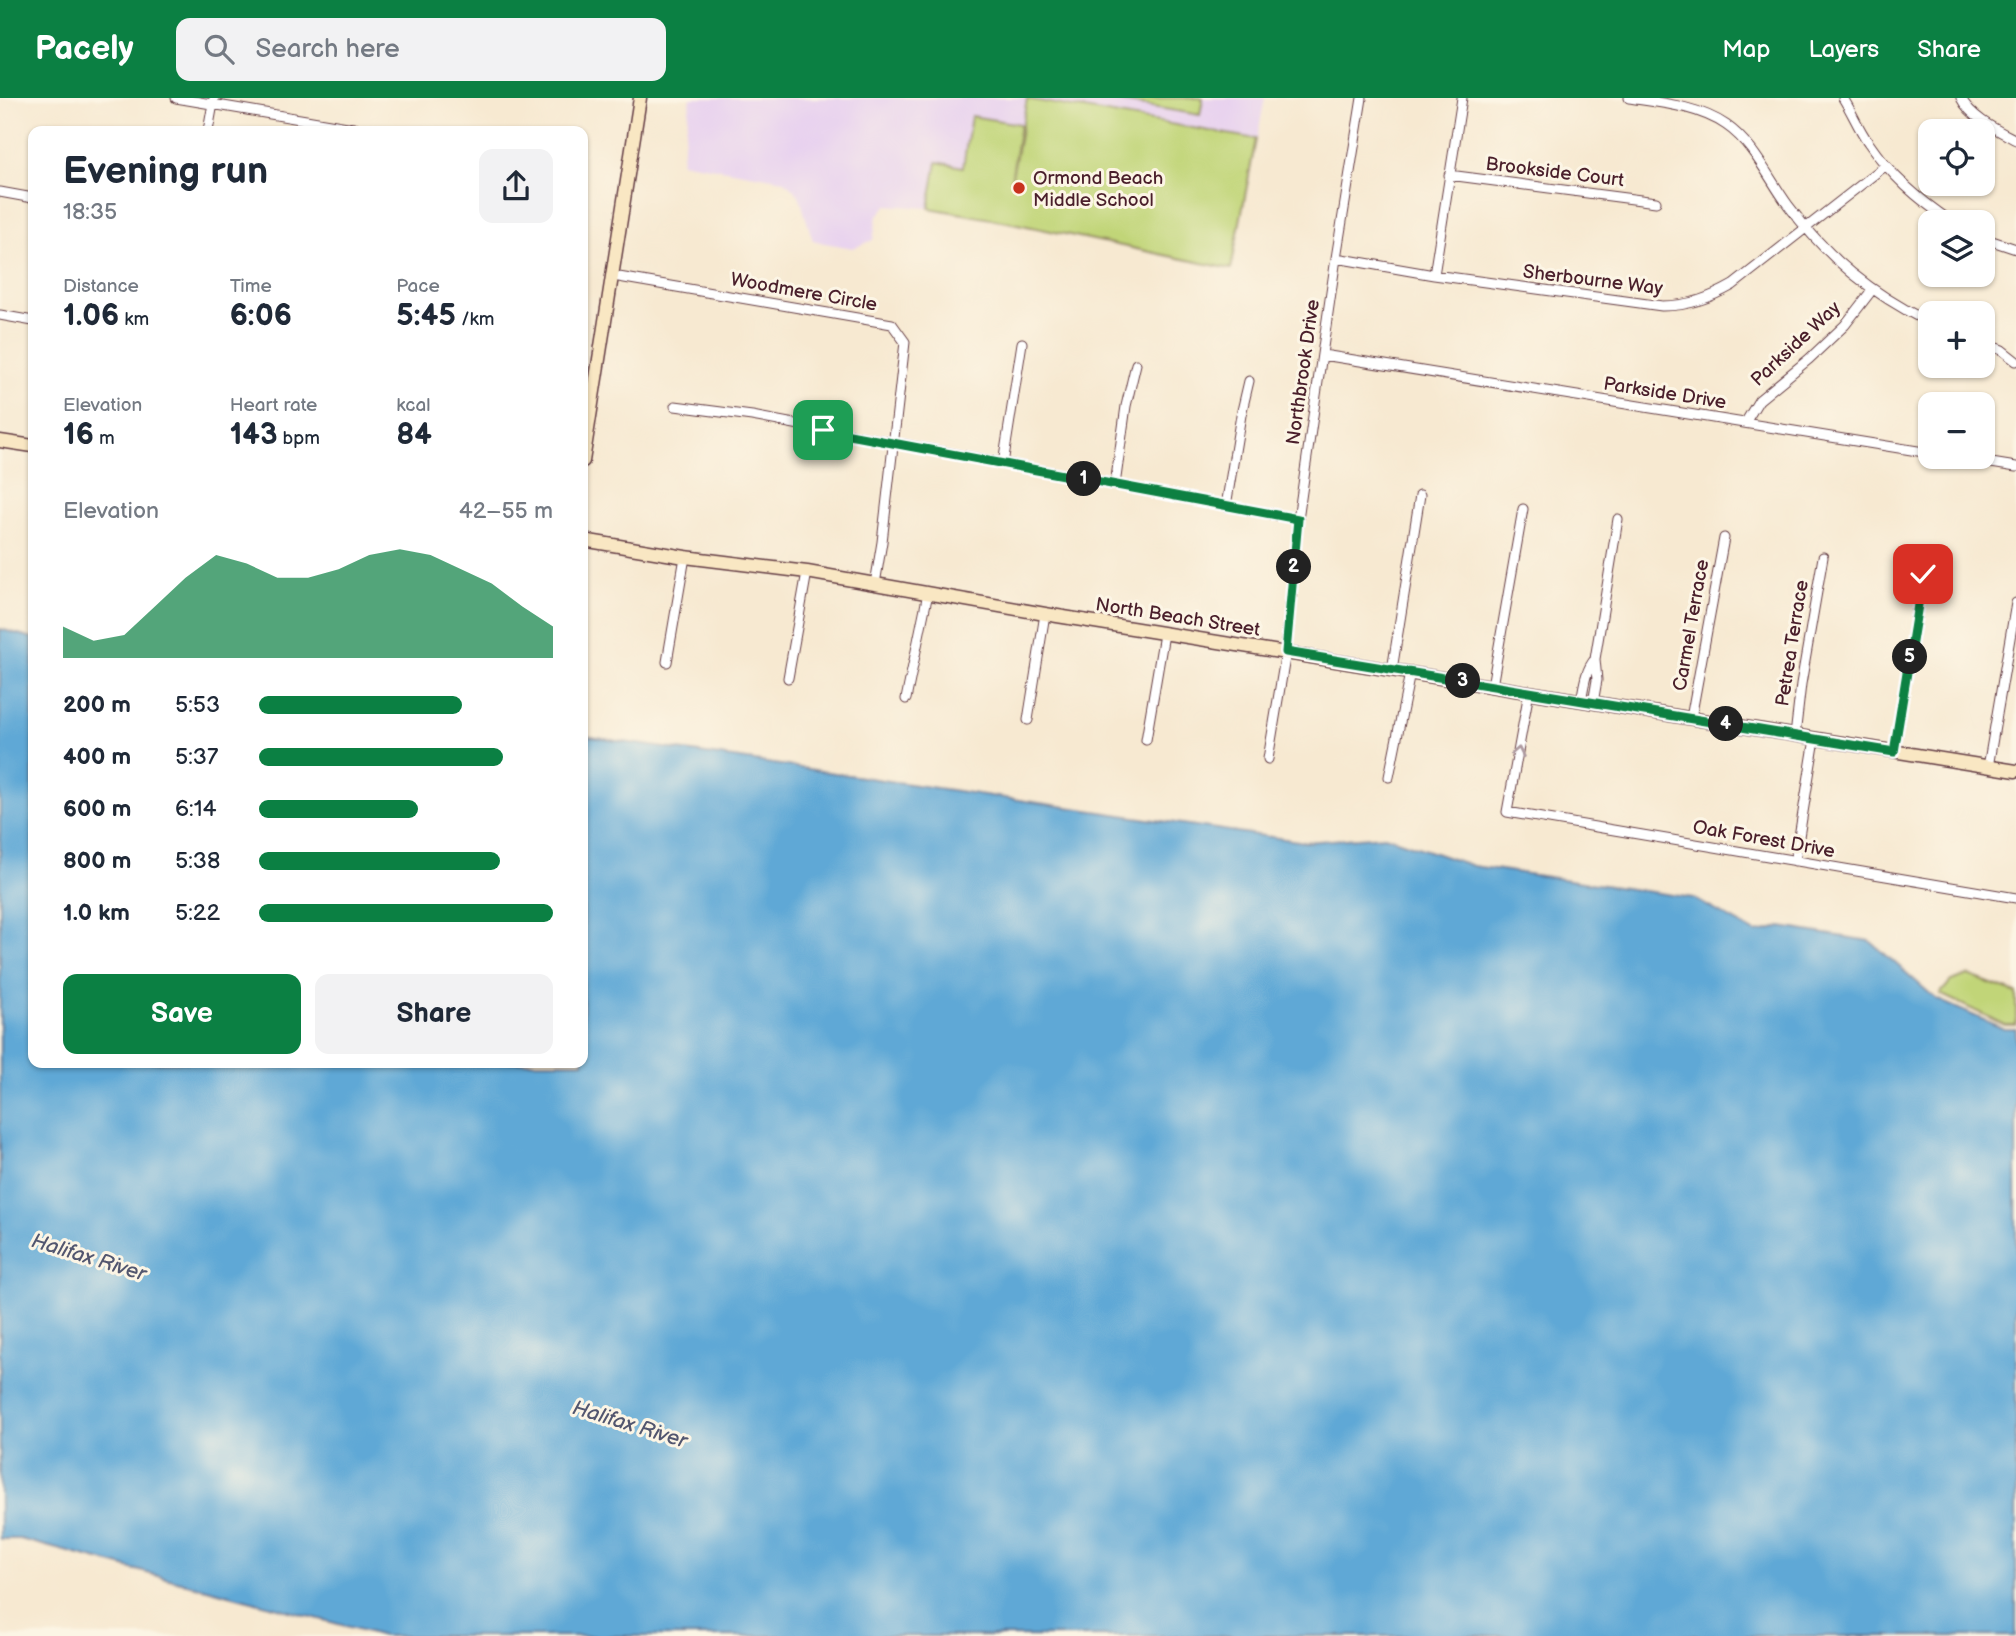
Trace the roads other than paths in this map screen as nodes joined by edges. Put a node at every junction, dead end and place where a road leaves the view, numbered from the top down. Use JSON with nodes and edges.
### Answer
{"nodes":[{"id":1,"x":176,"y":98,"type":"edge"},
{"id":2,"x":640,"y":98,"type":"edge"},
{"id":3,"x":1362,"y":98,"type":"edge"},
{"id":4,"x":1462,"y":98,"type":"edge"},
{"id":5,"x":1629,"y":98,"type":"edge"},
{"id":6,"x":1843,"y":98,"type":"edge"},
{"id":7,"x":1961,"y":98,"type":"edge"},
{"id":8,"x":213,"y":101,"type":"edge"},
{"id":9,"x":209,"y":126,"type":"edge"},
{"id":10,"x":345,"y":126,"type":"edge"},
{"id":11,"x":2016,"y":140,"type":"edge"},
{"id":12,"x":1885,"y":166,"type":"junction"},
{"id":13,"x":1450,"y":175,"type":"junction"},
{"id":14,"x":0,"y":192,"type":"edge"},
{"id":15,"x":28,"y":197,"type":"edge"},
{"id":16,"x":1656,"y":202,"type":"dead end"},
{"id":17,"x":1934,"y":210,"type":"edge"},
{"id":18,"x":1806,"y":229,"type":"junction"},
{"id":19,"x":1995,"y":242,"type":"edge"},
{"id":20,"x":2016,"y":249,"type":"edge"},
{"id":21,"x":1336,"y":258,"type":"junction"},
{"id":22,"x":1434,"y":275,"type":"junction"},
{"id":23,"x":613,"y":276,"type":"junction"},
{"id":24,"x":1872,"y":290,"type":"junction"},
{"id":25,"x":0,"y":315,"type":"edge"},
{"id":26,"x":1918,"y":317,"type":"edge"},
{"id":27,"x":28,"y":320,"type":"edge"},
{"id":28,"x":1022,"y":343,"type":"dead end"},
{"id":29,"x":1995,"y":347,"type":"edge"},
{"id":30,"x":1323,"y":355,"type":"junction"},
{"id":31,"x":2016,"y":361,"type":"edge"},
{"id":32,"x":1136,"y":364,"type":"dead end"},
{"id":33,"x":1250,"y":381,"type":"dead end"},
{"id":34,"x":675,"y":406,"type":"dead end"},
{"id":35,"x":1745,"y":423,"type":"junction"},
{"id":36,"x":588,"y":430,"type":"edge"},
{"id":37,"x":0,"y":441,"type":"edge"},
{"id":38,"x":894,"y":443,"type":"junction"},
{"id":39,"x":28,"y":445,"type":"edge"},
{"id":40,"x":1918,"y":451,"type":"edge"},
{"id":41,"x":1003,"y":464,"type":"junction"},
{"id":42,"x":1995,"y":464,"type":"edge"},
{"id":43,"x":2016,"y":467,"type":"edge"},
{"id":44,"x":1115,"y":485,"type":"junction"},
{"id":45,"x":1420,"y":495,"type":"dead end"},
{"id":46,"x":1226,"y":506,"type":"junction"},
{"id":47,"x":1523,"y":509,"type":"dead end"},
{"id":48,"x":1298,"y":519,"type":"junction"},
{"id":49,"x":1618,"y":519,"type":"dead end"},
{"id":50,"x":1724,"y":538,"type":"dead end"},
{"id":51,"x":588,"y":541,"type":"edge"},
{"id":52,"x":1823,"y":556,"type":"dead end"},
{"id":53,"x":685,"y":557,"type":"junction"},
{"id":54,"x":807,"y":572,"type":"junction"},
{"id":55,"x":1923,"y":574,"type":"dead end"},
{"id":56,"x":875,"y":584,"type":"junction"},
{"id":57,"x":928,"y":593,"type":"junction"},
{"id":58,"x":2016,"y":603,"type":"edge"},
{"id":59,"x":1045,"y":614,"type":"junction"},
{"id":60,"x":1164,"y":634,"type":"junction"},
{"id":61,"x":1286,"y":652,"type":"junction"},
{"id":62,"x":667,"y":662,"type":"dead end"},
{"id":63,"x":1392,"y":670,"type":"junction"},
{"id":64,"x":1410,"y":673,"type":"junction"},
{"id":65,"x":788,"y":678,"type":"dead end"},
{"id":66,"x":1492,"y":686,"type":"junction"},
{"id":67,"x":1529,"y":692,"type":"junction"},
{"id":68,"x":906,"y":699,"type":"dead end"},
{"id":69,"x":1587,"y":702,"type":"junction"},
{"id":70,"x":1691,"y":718,"type":"junction"},
{"id":71,"x":1028,"y":720,"type":"dead end"},
{"id":72,"x":1795,"y":736,"type":"junction"},
{"id":73,"x":1815,"y":739,"type":"junction"},
{"id":74,"x":1146,"y":740,"type":"dead end"},
{"id":75,"x":1894,"y":752,"type":"junction"},
{"id":76,"x":1268,"y":759,"type":"dead end"},
{"id":77,"x":1988,"y":767,"type":"junction"},
{"id":78,"x":2016,"y":771,"type":"edge"},
{"id":79,"x":1389,"y":777,"type":"dead end"},
{"id":80,"x":1795,"y":861,"type":"junction"},
{"id":81,"x":2016,"y":898,"type":"edge"}],
"edges":[{"from":1,"to":8,"type":"street"},
{"from":2,"to":23,"type":"street"},
{"from":3,"to":21,"type":"street","name":"Northbrook Drive"},
{"from":4,"to":13,"type":"street"},
{"from":5,"to":18,"type":"street"},
{"from":6,"to":12,"type":"street"},
{"from":7,"to":11,"type":"street"},
{"from":8,"to":9,"type":"street"},
{"from":8,"to":10,"type":"street"},
{"from":12,"to":17,"type":"street"},
{"from":12,"to":18,"type":"street","name":"Sherbourne Way"},
{"from":13,"to":16,"type":"street","name":"Brookside Court"},
{"from":13,"to":22,"type":"street"},
{"from":14,"to":15,"type":"street"},
{"from":18,"to":22,"type":"street","name":"Sherbourne Way"},
{"from":18,"to":24,"type":"street"},
{"from":19,"to":20,"type":"street"},
{"from":21,"to":22,"type":"street","name":"Sherbourne Way"},
{"from":21,"to":30,"type":"street","name":"Northbrook Drive"},
{"from":23,"to":36,"type":"street"},
{"from":23,"to":38,"type":"street","name":"Woodmere Circle"},
{"from":24,"to":26,"type":"street"},
{"from":24,"to":35,"type":"street","name":"Parkside Way"},
{"from":25,"to":27,"type":"street"},
{"from":28,"to":41,"type":"street"},
{"from":29,"to":31,"type":"street"},
{"from":30,"to":35,"type":"street","name":"Parkside Drive"},
{"from":30,"to":48,"type":"street","name":"Northbrook Drive"},
{"from":32,"to":44,"type":"street"},
{"from":33,"to":46,"type":"street"},
{"from":34,"to":38,"type":"street"},
{"from":35,"to":40,"type":"street","name":"Parkside Drive"},
{"from":37,"to":39,"type":"street"},
{"from":38,"to":41,"type":"street"},
{"from":38,"to":56,"type":"street","name":"Woodmere Circle"},
{"from":41,"to":44,"type":"street"},
{"from":42,"to":43,"type":"street"},
{"from":44,"to":46,"type":"street"},
{"from":45,"to":63,"type":"street"},
{"from":46,"to":48,"type":"street"},
{"from":47,"to":66,"type":"street"},
{"from":48,"to":61,"type":"street","name":"Northbrook Drive"},
{"from":49,"to":69,"type":"street"},
{"from":50,"to":70,"type":"street","name":"Carmel Terrace"},
{"from":51,"to":53,"type":"street","name":"North Beach Street"},
{"from":52,"to":72,"type":"street","name":"Petrea Terrace"},
{"from":53,"to":54,"type":"street","name":"North Beach Street"},
{"from":53,"to":62,"type":"street"},
{"from":54,"to":56,"type":"street","name":"North Beach Street"},
{"from":54,"to":65,"type":"street"},
{"from":55,"to":75,"type":"street"},
{"from":56,"to":57,"type":"street","name":"North Beach Street"},
{"from":57,"to":59,"type":"street","name":"North Beach Street"},
{"from":57,"to":68,"type":"street"},
{"from":58,"to":77,"type":"street"},
{"from":59,"to":60,"type":"street","name":"North Beach Street"},
{"from":59,"to":71,"type":"street"},
{"from":60,"to":61,"type":"street","name":"North Beach Street"},
{"from":60,"to":74,"type":"street"},
{"from":61,"to":63,"type":"street","name":"North Beach Street"},
{"from":61,"to":76,"type":"street","name":"Northbrook Drive"},
{"from":63,"to":64,"type":"street","name":"North Beach Street"},
{"from":64,"to":66,"type":"street","name":"North Beach Street"},
{"from":64,"to":79,"type":"street"},
{"from":66,"to":67,"type":"street","name":"North Beach Street"},
{"from":67,"to":69,"type":"street","name":"North Beach Street"},
{"from":80,"to":67,"type":"street","name":"Oak Forest Drive","one_way":true},
{"from":69,"to":70,"type":"street","name":"North Beach Street"},
{"from":70,"to":72,"type":"street","name":"North Beach Street"},
{"from":72,"to":73,"type":"street","name":"North Beach Street"},
{"from":73,"to":75,"type":"street","name":"North Beach Street"},
{"from":73,"to":80,"type":"street"},
{"from":75,"to":77,"type":"street","name":"North Beach Street"},
{"from":77,"to":78,"type":"street","name":"North Beach Street"},
{"from":80,"to":81,"type":"street","name":"Oak Forest Drive"}]}
